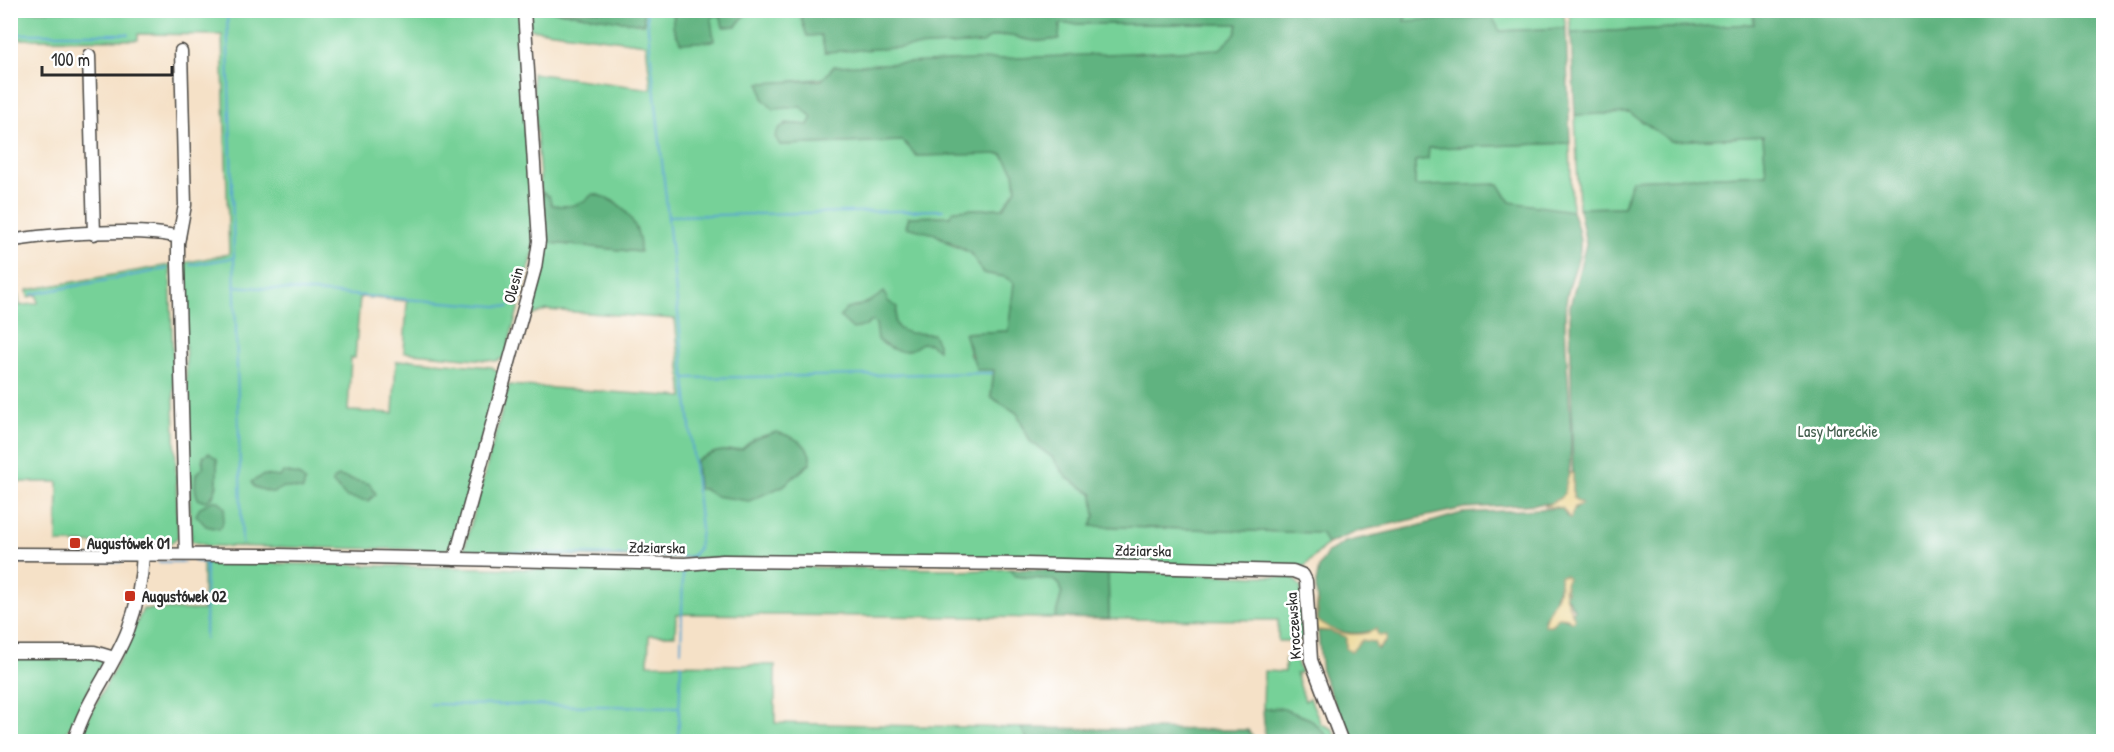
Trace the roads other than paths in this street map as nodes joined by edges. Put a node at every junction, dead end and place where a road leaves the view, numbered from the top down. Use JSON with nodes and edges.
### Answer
{"nodes":[{"id":1,"x":524,"y":10,"type":"edge"},
{"id":2,"x":181,"y":51,"type":"dead end"},
{"id":3,"x":89,"y":56,"type":"dead end"},
{"id":4,"x":94,"y":234,"type":"junction"},
{"id":5,"x":179,"y":237,"type":"junction"},
{"id":6,"x":10,"y":241,"type":"edge"},
{"id":7,"x":143,"y":553,"type":"junction"},
{"id":8,"x":10,"y":554,"type":"edge"},
{"id":9,"x":186,"y":554,"type":"junction"},
{"id":10,"x":455,"y":559,"type":"junction"},
{"id":11,"x":1302,"y":575,"type":"joint"},
{"id":12,"x":10,"y":652,"type":"edge"},
{"id":13,"x":114,"y":658,"type":"junction"},
{"id":14,"x":74,"y":741,"type":"edge"},
{"id":15,"x":1342,"y":741,"type":"edge"}],
"edges":[{"from":1,"to":10,"type":"street","name":"Olesin"},
{"from":2,"to":5,"type":"street"},
{"from":3,"to":4,"type":"street"},
{"from":4,"to":5,"type":"street"},
{"from":4,"to":6,"type":"street"},
{"from":5,"to":9,"type":"street"},
{"from":7,"to":8,"type":"street","name":"Zdziarska"},
{"from":7,"to":9,"type":"street","name":"Zdziarska"},
{"from":7,"to":13,"type":"street"},
{"from":9,"to":10,"type":"street","name":"Zdziarska"},
{"from":10,"to":11,"type":"street","name":"Zdziarska"},
{"from":11,"to":15,"type":"street","name":"Kroczewska"},
{"from":12,"to":13,"type":"street"},
{"from":13,"to":14,"type":"street"}]}
